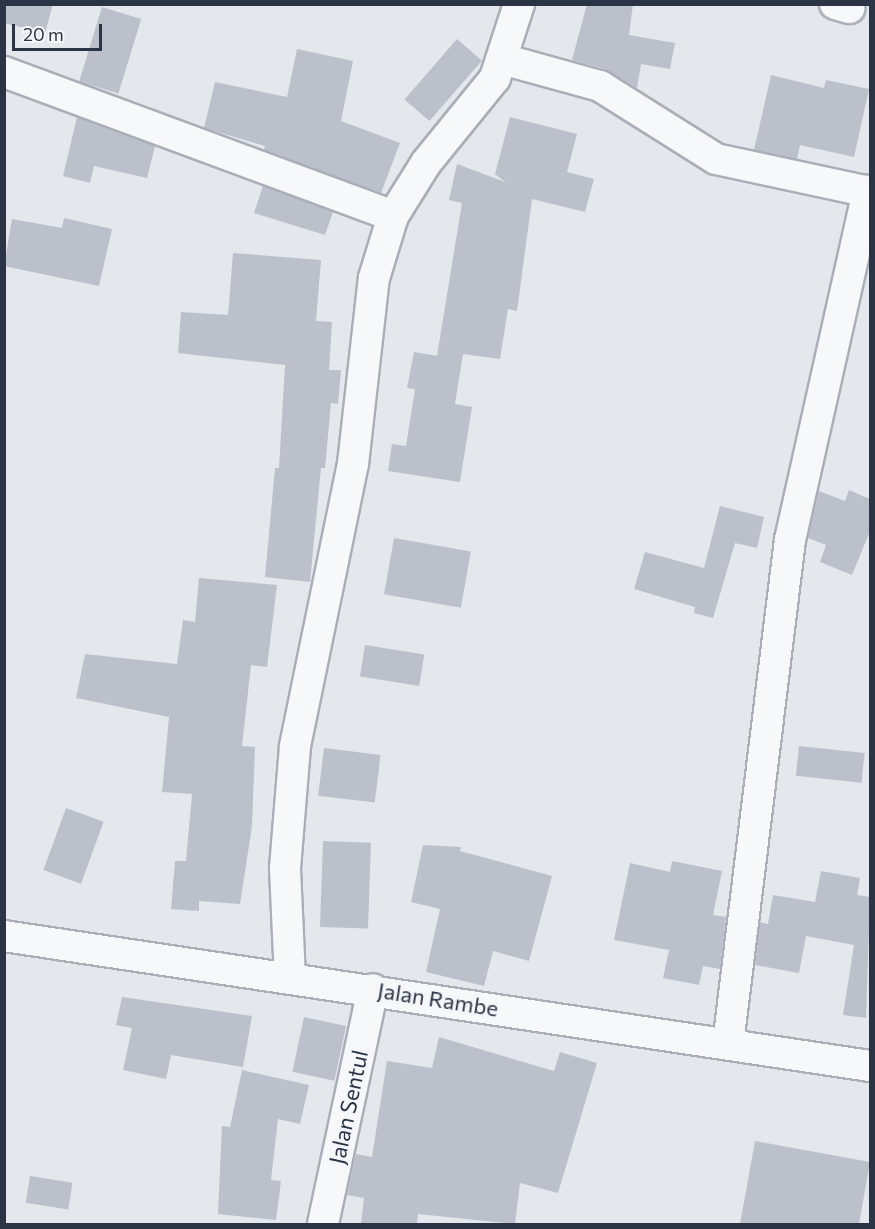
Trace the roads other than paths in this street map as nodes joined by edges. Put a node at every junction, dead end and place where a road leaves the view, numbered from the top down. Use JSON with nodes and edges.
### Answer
{"nodes":[{"id":1,"x":519,"y":4,"type":"edge"},
{"id":2,"x":502,"y":59,"type":"junction"},
{"id":3,"x":4,"y":72,"type":"edge"},
{"id":4,"x":869,"y":192,"type":"edge"},
{"id":5,"x":393,"y":216,"type":"junction"},
{"id":6,"x":4,"y":936,"type":"edge"},
{"id":7,"x":290,"y":979,"type":"junction"},
{"id":8,"x":373,"y":989,"type":"junction"},
{"id":9,"x":728,"y":1044,"type":"junction"},
{"id":10,"x":870,"y":1066,"type":"edge"},
{"id":11,"x":323,"y":1224,"type":"edge"}],
"edges":[{"from":1,"to":2,"type":"street"},
{"from":2,"to":4,"type":"street"},
{"from":2,"to":5,"type":"street"},
{"from":3,"to":5,"type":"street"},
{"from":4,"to":9,"type":"street"},
{"from":5,"to":7,"type":"street"},
{"from":6,"to":7,"type":"street","name":"Jalan Rambe"},
{"from":7,"to":8,"type":"street","name":"Jalan Rambe"},
{"from":8,"to":9,"type":"street","name":"Jalan Rambe"},
{"from":8,"to":11,"type":"street","name":"Jalan Sentul"},
{"from":9,"to":10,"type":"street","name":"Jalan Rambe"}]}
